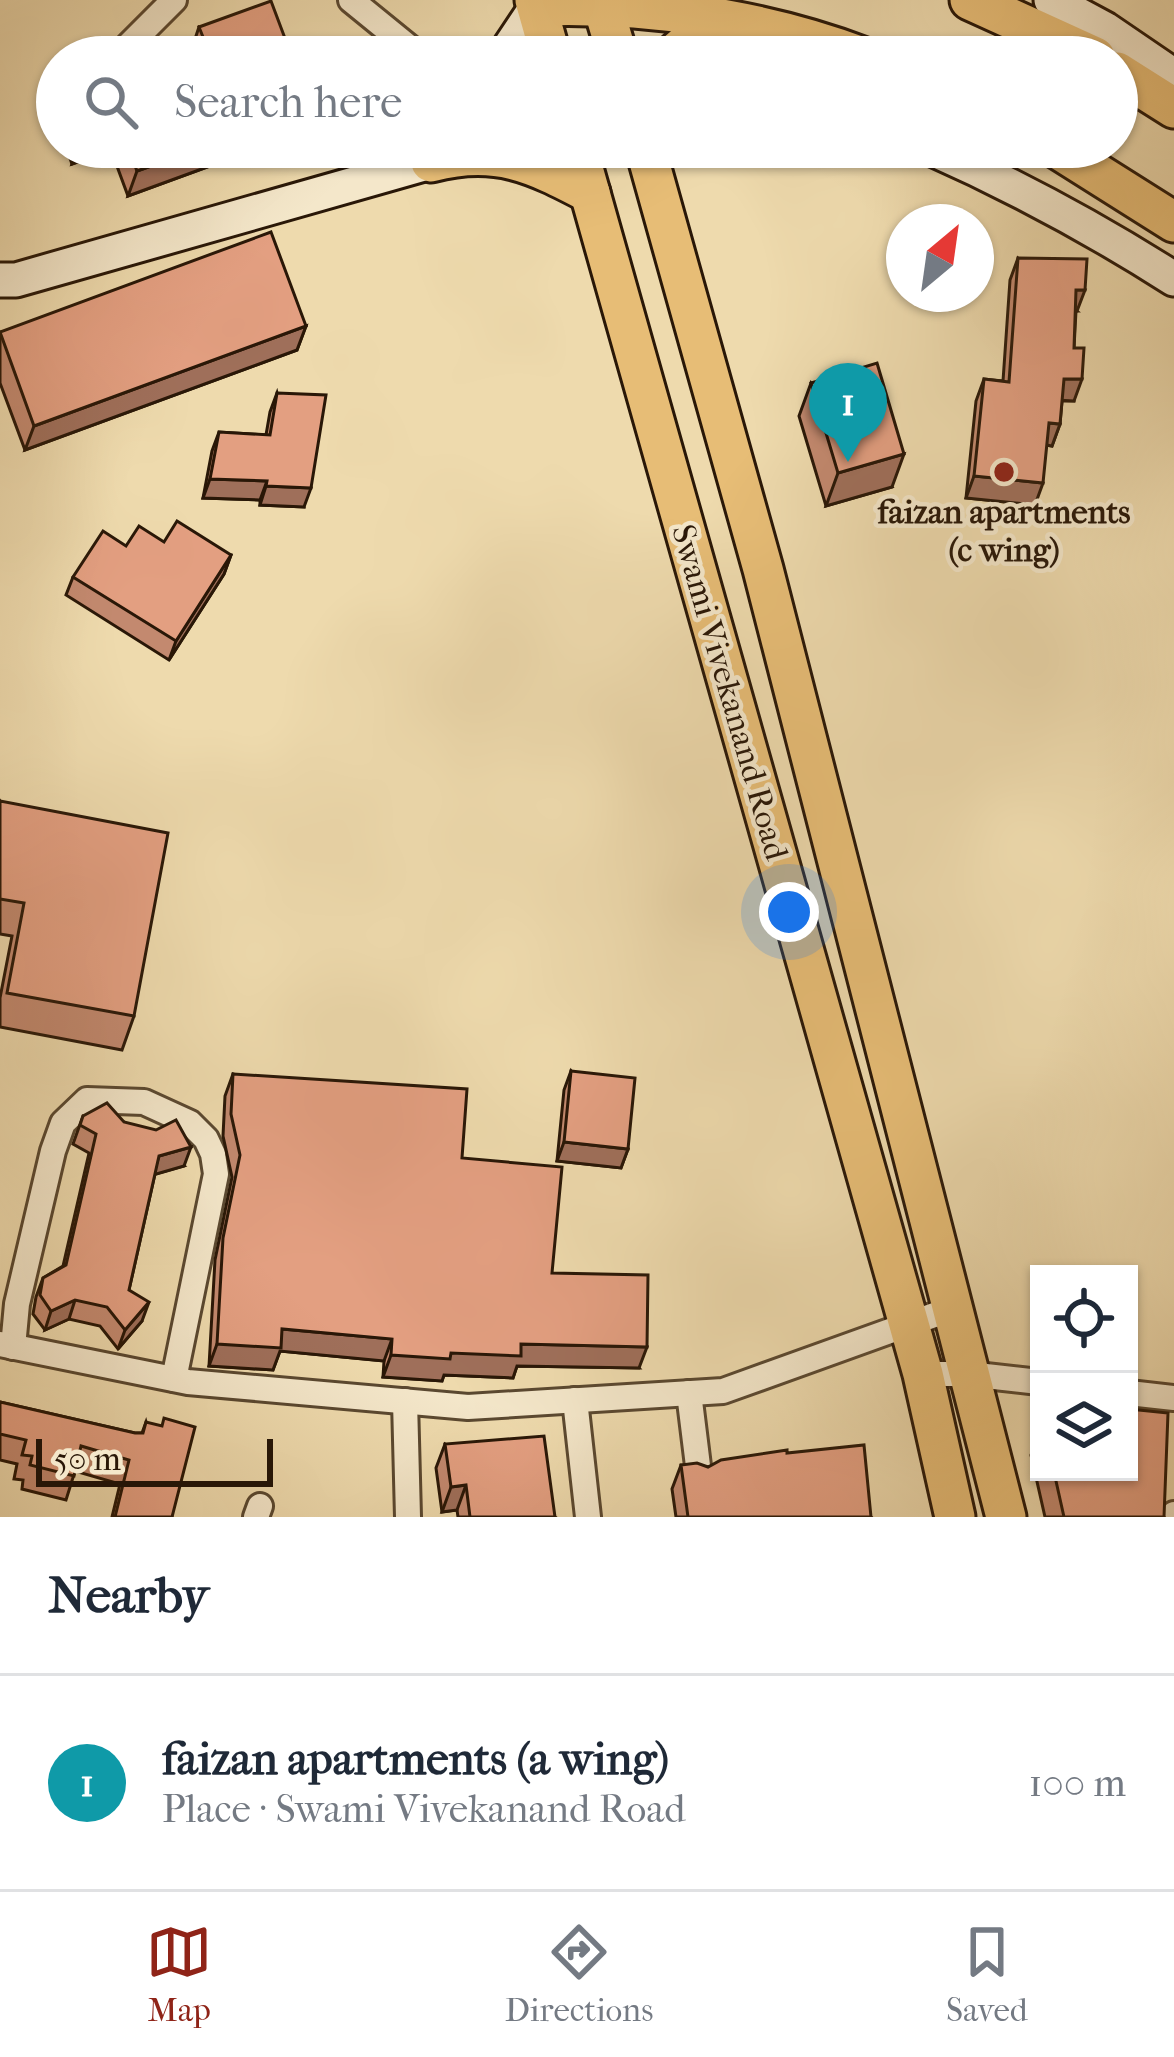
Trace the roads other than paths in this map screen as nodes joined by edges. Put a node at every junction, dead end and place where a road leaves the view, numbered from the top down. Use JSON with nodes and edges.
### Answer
{"nodes":[{"id":1,"x":174,"y":0,"type":"edge"},
{"id":2,"x":351,"y":0,"type":"edge"},
{"id":3,"x":970,"y":0,"type":"edge"},
{"id":4,"x":1051,"y":0,"type":"edge"},
{"id":5,"x":602,"y":2,"type":"edge"},
{"id":6,"x":536,"y":3,"type":"edge"},
{"id":7,"x":716,"y":18,"type":"junction"},
{"id":8,"x":138,"y":36,"type":"edge"},
{"id":9,"x":395,"y":36,"type":"edge"},
{"id":10,"x":515,"y":36,"type":"edge"},
{"id":11,"x":545,"y":36,"type":"edge"},
{"id":12,"x":612,"y":36,"type":"edge"},
{"id":13,"x":695,"y":36,"type":"edge"},
{"id":14,"x":724,"y":36,"type":"edge"},
{"id":15,"x":783,"y":36,"type":"edge"},
{"id":16,"x":1049,"y":36,"type":"edge"},
{"id":17,"x":1115,"y":36,"type":"edge"},
{"id":18,"x":1138,"y":51,"type":"edge"},
{"id":19,"x":1174,"y":76,"type":"edge"},
{"id":20,"x":1138,"y":85,"type":"edge"},
{"id":21,"x":1174,"y":108,"type":"edge"},
{"id":22,"x":393,"y":168,"type":"edge"},
{"id":23,"x":536,"y":168,"type":"edge"},
{"id":24,"x":583,"y":168,"type":"edge"},
{"id":25,"x":651,"y":168,"type":"edge"},
{"id":26,"x":975,"y":168,"type":"edge"},
{"id":27,"x":1088,"y":168,"type":"edge"},
{"id":28,"x":590,"y":193,"type":"junction"},
{"id":29,"x":1174,"y":222,"type":"edge"},
{"id":30,"x":1174,"y":279,"type":"edge"},
{"id":31,"x":0,"y":280,"type":"edge"},
{"id":32,"x":952,"y":1309,"type":"junction"},
{"id":33,"x":909,"y":1324,"type":"junction"},
{"id":34,"x":7,"y":1346,"type":"edge"},
{"id":35,"x":923,"y":1374,"type":"junction"},
{"id":36,"x":968,"y":1374,"type":"junction"},
{"id":37,"x":174,"y":1379,"type":"junction"},
{"id":38,"x":1030,"y":1381,"type":"edge"},
{"id":39,"x":688,"y":1393,"type":"junction"},
{"id":40,"x":1138,"y":1394,"type":"edge"},
{"id":41,"x":1174,"y":1398,"type":"edge"},
{"id":42,"x":575,"y":1400,"type":"junction"},
{"id":43,"x":405,"y":1401,"type":"junction"},
{"id":44,"x":699,"y":1474,"type":"edge"},
{"id":45,"x":408,"y":1517,"type":"edge"},
{"id":46,"x":588,"y":1517,"type":"edge"},
{"id":47,"x":955,"y":1517,"type":"edge"},
{"id":48,"x":1006,"y":1517,"type":"edge"}],
"edges":[{"from":1,"to":8,"type":"street"},
{"from":2,"to":9,"type":"street"},
{"from":3,"to":16,"type":"main road"},
{"from":4,"to":17,"type":"street"},
{"from":5,"to":6,"type":"main road"},
{"from":5,"to":7,"type":"main road"},
{"from":5,"to":12,"type":"main road"},
{"from":6,"to":10,"type":"street"},
{"from":6,"to":11,"type":"main road"},
{"from":7,"to":13,"type":"main road"},
{"from":7,"to":14,"type":"street"},
{"from":7,"to":15,"type":"main road"},
{"from":18,"to":19,"type":"street"},
{"from":20,"to":21,"type":"main road"},
{"from":22,"to":31,"type":"street"},
{"from":23,"to":28,"type":"main road"},
{"from":24,"to":28,"type":"main road","name":"Swami Vivekanand Road"},
{"from":25,"to":32,"type":"main road","name":"Swami Vivekanand Road"},
{"from":26,"to":30,"type":"street"},
{"from":27,"to":29,"type":"main road"},
{"from":28,"to":33,"type":"main road","name":"Swami Vivekanand Road"},
{"from":32,"to":33,"type":"street"},
{"from":32,"to":36,"type":"main road","name":"Swami Vivekanand Road"},
{"from":33,"to":35,"type":"main road","name":"Swami Vivekanand Road"},
{"from":33,"to":39,"type":"street"},
{"from":34,"to":37,"type":"street"},
{"from":34,"to":37,"type":"street"},
{"from":35,"to":36,"type":"street"},
{"from":35,"to":47,"type":"main road","name":"Swami Vivekanand Road"},
{"from":36,"to":38,"type":"street"},
{"from":36,"to":48,"type":"main road","name":"Swami Vivekanand Road"},
{"from":37,"to":43,"type":"street"},
{"from":39,"to":42,"type":"street"},
{"from":39,"to":44,"type":"street"},
{"from":40,"to":41,"type":"street"},
{"from":42,"to":43,"type":"street"},
{"from":42,"to":46,"type":"street"},
{"from":43,"to":45,"type":"street"}]}
